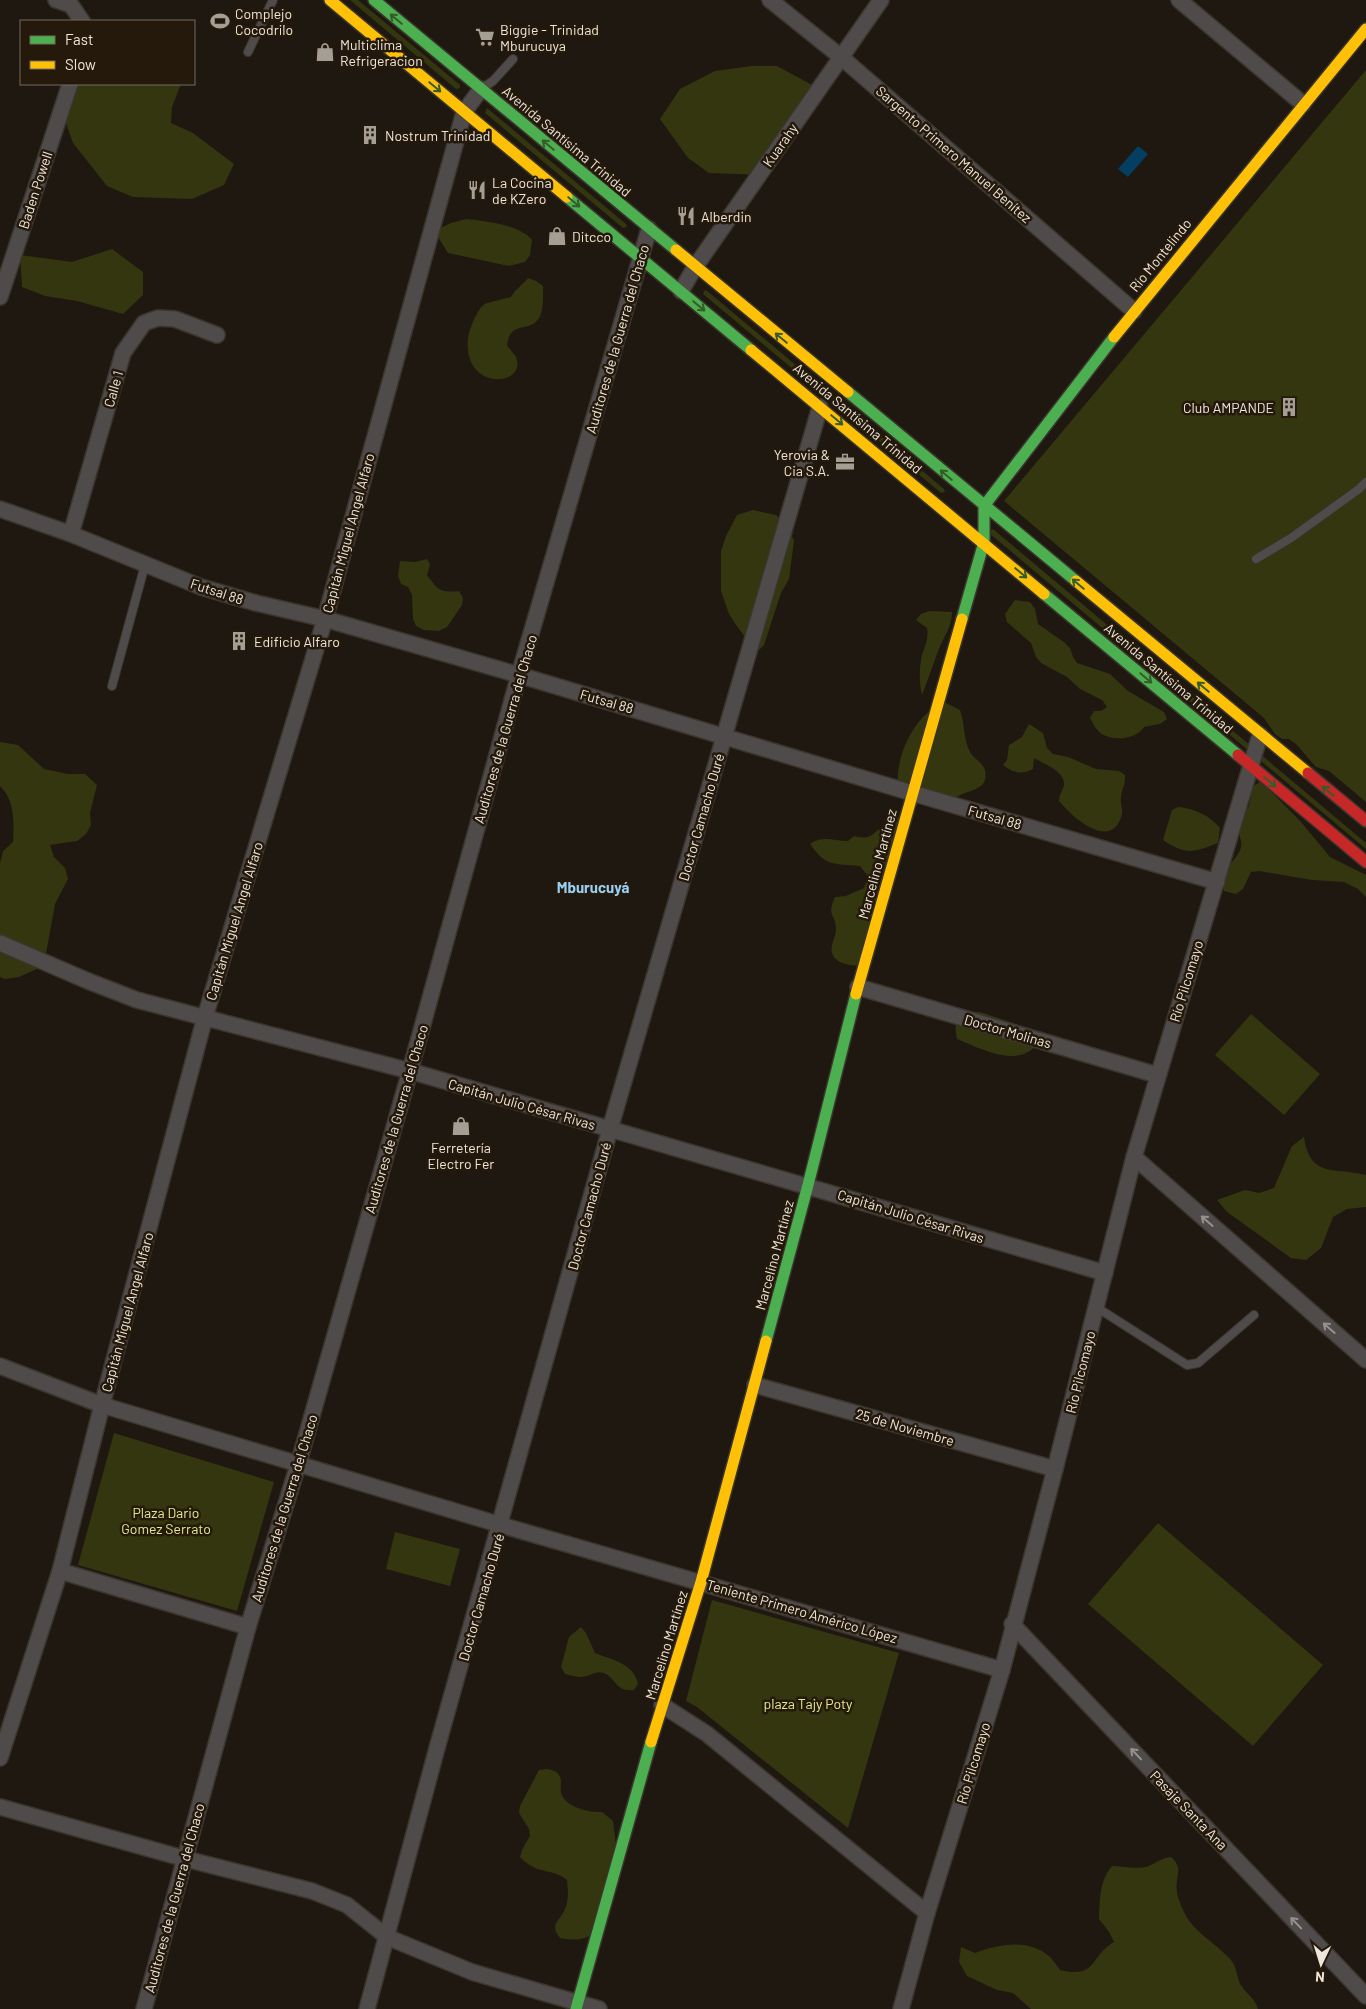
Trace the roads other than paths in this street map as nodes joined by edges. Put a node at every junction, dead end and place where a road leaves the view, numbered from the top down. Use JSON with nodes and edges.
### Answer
{"nodes":[{"id":1,"x":56,"y":0,"type":"edge"},
{"id":2,"x":273,"y":0,"type":"edge"},
{"id":3,"x":330,"y":0,"type":"edge"},
{"id":4,"x":374,"y":0,"type":"edge"},
{"id":5,"x":770,"y":0,"type":"edge"},
{"id":6,"x":881,"y":0,"type":"edge"},
{"id":7,"x":1179,"y":0,"type":"edge"},
{"id":8,"x":81,"y":20,"type":"edge"},
{"id":9,"x":1366,"y":29,"type":"edge"},
{"id":10,"x":248,"y":52,"type":"dead end"},
{"id":11,"x":841,"y":57,"type":"junction"},
{"id":12,"x":513,"y":59,"type":"dead end"},
{"id":13,"x":70,"y":85,"type":"edge"},
{"id":14,"x":481,"y":89,"type":"junction"},
{"id":15,"x":1303,"y":104,"type":"junction"},
{"id":16,"x":464,"y":112,"type":"junction"},
{"id":17,"x":649,"y":229,"type":"junction"},
{"id":18,"x":640,"y":257,"type":"junction"},
{"id":19,"x":695,"y":266,"type":"junction"},
{"id":20,"x":681,"y":291,"type":"junction"},
{"id":21,"x":0,"y":297,"type":"edge"},
{"id":22,"x":1134,"y":310,"type":"junction"},
{"id":23,"x":217,"y":335,"type":"dead end"},
{"id":24,"x":820,"y":406,"type":"junction"},
{"id":25,"x":1366,"y":482,"type":"edge"},
{"id":26,"x":984,"y":506,"type":"junction"},
{"id":27,"x":0,"y":510,"type":"edge"},
{"id":28,"x":71,"y":534,"type":"junction"},
{"id":29,"x":984,"y":542,"type":"junction"},
{"id":30,"x":1256,"y":559,"type":"dead end"},
{"id":31,"x":145,"y":564,"type":"junction"},
{"id":32,"x":324,"y":619,"type":"junction"},
{"id":33,"x":519,"y":675,"type":"junction"},
{"id":34,"x":112,"y":686,"type":"dead end"},
{"id":35,"x":1260,"y":735,"type":"junction"},
{"id":36,"x":725,"y":736,"type":"junction"},
{"id":37,"x":1251,"y":766,"type":"junction"},
{"id":38,"x":912,"y":793,"type":"junction"},
{"id":39,"x":1366,"y":822,"type":"edge"},
{"id":40,"x":1366,"y":862,"type":"edge"},
{"id":41,"x":1217,"y":882,"type":"junction"},
{"id":42,"x":0,"y":943,"type":"edge"},
{"id":43,"x":858,"y":987,"type":"junction"},
{"id":44,"x":205,"y":1017,"type":"junction"},
{"id":45,"x":410,"y":1071,"type":"junction"},
{"id":46,"x":1157,"y":1075,"type":"junction"},
{"id":47,"x":610,"y":1130,"type":"junction"},
{"id":48,"x":1134,"y":1157,"type":"junction"},
{"id":49,"x":808,"y":1185,"type":"junction"},
{"id":50,"x":1105,"y":1273,"type":"junction"},
{"id":51,"x":1096,"y":1307,"type":"junction"},
{"id":52,"x":1254,"y":1315,"type":"dead end"},
{"id":53,"x":1366,"y":1360,"type":"edge"},
{"id":54,"x":0,"y":1366,"type":"edge"},
{"id":55,"x":755,"y":1385,"type":"junction"},
{"id":56,"x":102,"y":1405,"type":"junction"},
{"id":57,"x":298,"y":1465,"type":"junction"},
{"id":58,"x":1055,"y":1469,"type":"junction"},
{"id":59,"x":501,"y":1525,"type":"junction"},
{"id":60,"x":60,"y":1571,"type":"junction"},
{"id":61,"x":701,"y":1582,"type":"junction"},
{"id":62,"x":1012,"y":1624,"type":"junction"},
{"id":63,"x":248,"y":1627,"type":"junction"},
{"id":64,"x":1002,"y":1670,"type":"junction"},
{"id":65,"x":662,"y":1705,"type":"junction"},
{"id":66,"x":0,"y":1758,"type":"edge"},
{"id":67,"x":0,"y":1807,"type":"edge"},
{"id":68,"x":186,"y":1859,"type":"junction"},
{"id":69,"x":927,"y":1913,"type":"junction"},
{"id":70,"x":388,"y":1937,"type":"junction"},
{"id":71,"x":1366,"y":1996,"type":"edge"},
{"id":72,"x":576,"y":2006,"type":"edge"},
{"id":73,"x":144,"y":2009,"type":"edge"},
{"id":74,"x":367,"y":2009,"type":"edge"},
{"id":75,"x":599,"y":2009,"type":"edge"},
{"id":76,"x":901,"y":2009,"type":"edge"}],
"edges":[{"from":1,"to":8,"type":"street"},
{"from":2,"to":10,"type":"lane"},
{"from":3,"to":16,"type":"main road","name":"Avenida Santísima Trinidad","one_way":true},
{"from":14,"to":4,"type":"main road","name":"Avenida Santísima Trinidad","one_way":true},
{"from":5,"to":11,"type":"street","name":"Sargento Primero Manuel Benítez"},
{"from":6,"to":11,"type":"street","name":"Kuarahy"},
{"from":7,"to":15,"type":"street"},
{"from":9,"to":15,"type":"main road","name":"Río Montelindo"},
{"from":11,"to":19,"type":"street","name":"Kuarahy"},
{"from":11,"to":22,"type":"street","name":"Sargento Primero Manuel Benítez"},
{"from":12,"to":14,"type":"lane"},
{"from":13,"to":21,"type":"street","name":"Baden Powell"},
{"from":14,"to":16,"type":"street","name":"Capitán Miguel Angel Alfaro"},
{"from":17,"to":14,"type":"main road","name":"Avenida Santísima Trinidad","one_way":true},
{"from":15,"to":22,"type":"main road","name":"Río Montelindo"},
{"from":16,"to":18,"type":"main road","name":"Avenida Santísima Trinidad","one_way":true},
{"from":16,"to":32,"type":"street","name":"Capitán Miguel Angel Alfaro"},
{"from":17,"to":18,"type":"street","name":"Auditores de la Guerra del Chaco"},
{"from":17,"to":19,"type":"main road","name":"Avenida Santísima Trinidad"},
{"from":18,"to":20,"type":"main road","name":"Avenida Santísima Trinidad"},
{"from":18,"to":33,"type":"street","name":"Auditores de la Guerra del Chaco"},
{"from":19,"to":20,"type":"street","name":"Kuarahy"},
{"from":26,"to":19,"type":"main road","name":"Avenida Santísima Trinidad","one_way":true},
{"from":20,"to":24,"type":"main road","name":"Avenida Santísima Trinidad","one_way":true},
{"from":22,"to":26,"type":"main road","name":"Río Montelindo"},
{"from":23,"to":28,"type":"street","name":"Calle 1"},
{"from":24,"to":29,"type":"main road","name":"Avenida Santísima Trinidad","one_way":true},
{"from":24,"to":36,"type":"street","name":"Doctor Camacho Duré"},
{"from":25,"to":30,"type":"lane"},
{"from":26,"to":29,"type":"main road","name":"Marcelino Martínez"},
{"from":35,"to":26,"type":"main road","name":"Avenida Santísima Trinidad","one_way":true},
{"from":27,"to":28,"type":"street","name":"Futsal 88"},
{"from":28,"to":31,"type":"street","name":"Futsal 88"},
{"from":29,"to":37,"type":"main road","name":"Avenida Santísima Trinidad","one_way":true},
{"from":29,"to":38,"type":"main road","name":"Marcelino Martínez"},
{"from":31,"to":32,"type":"street","name":"Futsal 88"},
{"from":31,"to":34,"type":"lane"},
{"from":32,"to":33,"type":"street","name":"Futsal 88"},
{"from":32,"to":44,"type":"street","name":"Capitán Miguel Angel Alfaro"},
{"from":33,"to":36,"type":"street","name":"Futsal 88"},
{"from":33,"to":45,"type":"street","name":"Auditores de la Guerra del Chaco"},
{"from":35,"to":37,"type":"street","name":"Río Pilcomayo"},
{"from":39,"to":35,"type":"main road","name":"Avenida Santísima Trinidad","one_way":true},
{"from":36,"to":38,"type":"street","name":"Futsal 88"},
{"from":36,"to":47,"type":"street","name":"Doctor Camacho Duré"},
{"from":37,"to":40,"type":"main road","name":"Avenida Santísima Trinidad","one_way":true},
{"from":37,"to":41,"type":"street","name":"Río Pilcomayo"},
{"from":38,"to":41,"type":"street","name":"Futsal 88"},
{"from":38,"to":43,"type":"main road","name":"Marcelino Martínez"},
{"from":41,"to":46,"type":"street","name":"Río Pilcomayo"},
{"from":42,"to":44,"type":"street","name":"Capitán Julio César Rivas"},
{"from":43,"to":46,"type":"street","name":"Doctor Molinas"},
{"from":43,"to":49,"type":"main road","name":"Marcelino Martínez"},
{"from":44,"to":45,"type":"street","name":"Capitán Julio César Rivas"},
{"from":44,"to":56,"type":"street","name":"Capitán Miguel Angel Alfaro"},
{"from":45,"to":47,"type":"street","name":"Capitán Julio César Rivas"},
{"from":45,"to":57,"type":"street","name":"Auditores de la Guerra del Chaco"},
{"from":46,"to":48,"type":"street","name":"Río Pilcomayo"},
{"from":47,"to":49,"type":"street","name":"Capitán Julio César Rivas"},
{"from":47,"to":59,"type":"street","name":"Doctor Camacho Duré"},
{"from":48,"to":50,"type":"street","name":"Río Pilcomayo"},
{"from":53,"to":48,"type":"street","one_way":true},
{"from":49,"to":50,"type":"street","name":"Capitán Julio César Rivas"},
{"from":49,"to":55,"type":"main road","name":"Marcelino Martínez"},
{"from":50,"to":51,"type":"street","name":"Río Pilcomayo"},
{"from":51,"to":52,"type":"lane"},
{"from":51,"to":58,"type":"street","name":"Río Pilcomayo"},
{"from":54,"to":56,"type":"street","name":"Teniente Primero Américo López"},
{"from":55,"to":58,"type":"street","name":"25 de Noviembre"},
{"from":55,"to":61,"type":"main road","name":"Marcelino Martínez"},
{"from":56,"to":57,"type":"street","name":"Teniente Primero Américo López"},
{"from":56,"to":60,"type":"street","name":"Capitán Miguel Angel Alfaro"},
{"from":57,"to":59,"type":"street","name":"Teniente Primero Américo López"},
{"from":57,"to":63,"type":"street","name":"Auditores de la Guerra del Chaco"},
{"from":58,"to":62,"type":"street","name":"Río Pilcomayo"},
{"from":59,"to":61,"type":"street","name":"Teniente Primero Américo López"},
{"from":59,"to":70,"type":"street","name":"Doctor Camacho Duré"},
{"from":60,"to":63,"type":"street"},
{"from":60,"to":66,"type":"street","name":"Capitán Miguel Angel Alfaro"},
{"from":61,"to":64,"type":"street","name":"Teniente Primero Américo López"},
{"from":61,"to":65,"type":"main road","name":"Marcelino Martínez"},
{"from":62,"to":64,"type":"street","name":"Río Pilcomayo"},
{"from":71,"to":62,"type":"street","name":"Pasaje Santa Ana","one_way":true},
{"from":63,"to":68,"type":"street","name":"Auditores de la Guerra del Chaco"},
{"from":64,"to":69,"type":"street","name":"Río Pilcomayo"},
{"from":65,"to":69,"type":"street"},
{"from":65,"to":72,"type":"main road","name":"Marcelino Martínez"},
{"from":67,"to":68,"type":"street"},
{"from":68,"to":70,"type":"street"},
{"from":68,"to":73,"type":"street","name":"Auditores de la Guerra del Chaco"},
{"from":69,"to":76,"type":"street","name":"Río Pilcomayo"},
{"from":70,"to":72,"type":"street"},
{"from":70,"to":74,"type":"street","name":"Doctor Camacho Duré"},
{"from":72,"to":75,"type":"street"}]}
